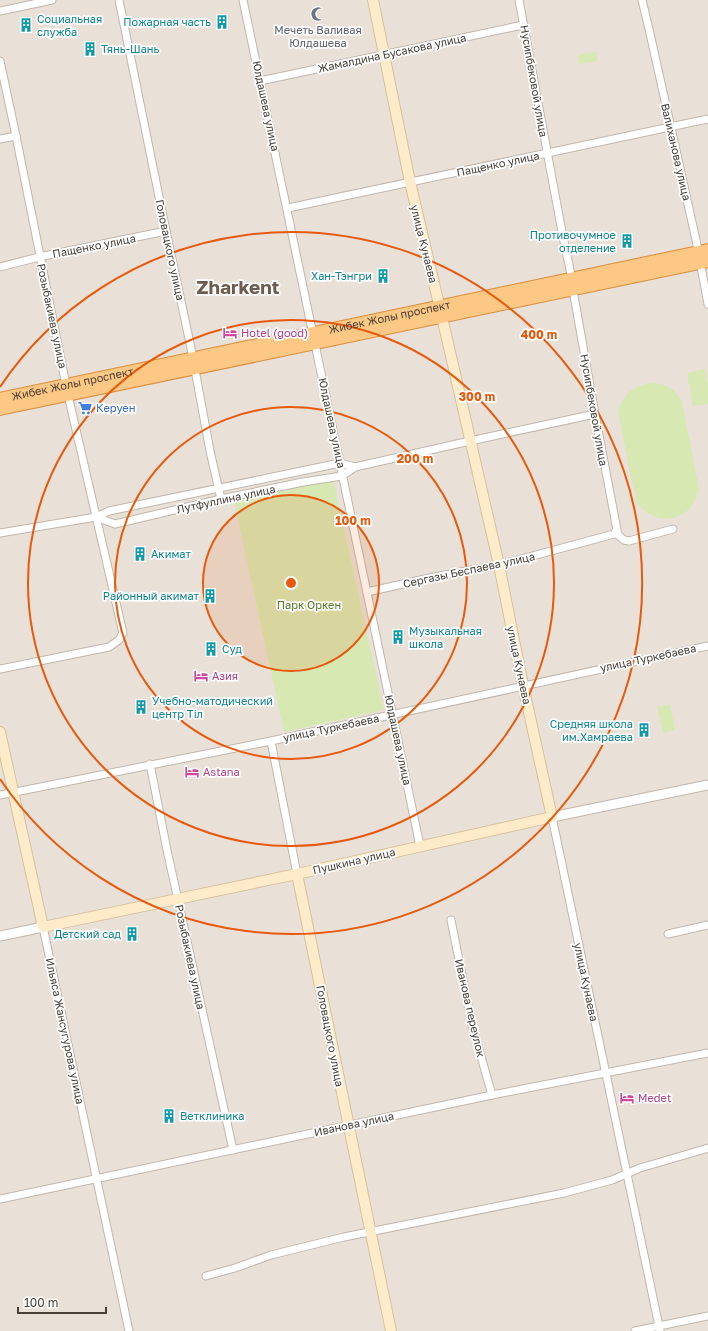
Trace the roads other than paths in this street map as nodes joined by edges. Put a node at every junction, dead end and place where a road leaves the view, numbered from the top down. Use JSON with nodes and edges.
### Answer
{"nodes":[{"id":1,"x":52,"y":0,"type":"edge"},
{"id":2,"x":119,"y":0,"type":"edge"},
{"id":3,"x":243,"y":0,"type":"edge"},
{"id":4,"x":373,"y":0,"type":"edge"},
{"id":5,"x":519,"y":0,"type":"edge"},
{"id":6,"x":642,"y":0,"type":"edge"},
{"id":7,"x":0,"y":11,"type":"edge"},
{"id":8,"x":523,"y":25,"type":"junction"},
{"id":9,"x":385,"y":55,"type":"junction"},
{"id":10,"x":0,"y":61,"type":"edge"},
{"id":11,"x":260,"y":81,"type":"junction"},
{"id":12,"x":708,"y":119,"type":"edge"},
{"id":13,"x":670,"y":128,"type":"junction"},
{"id":14,"x":16,"y":136,"type":"junction"},
{"id":15,"x":0,"y":139,"type":"edge"},
{"id":16,"x":547,"y":154,"type":"junction"},
{"id":17,"x":410,"y":182,"type":"junction"},
{"id":18,"x":288,"y":208,"type":"junction"},
{"id":19,"x":166,"y":231,"type":"junction"},
{"id":20,"x":39,"y":257,"type":"junction"},
{"id":21,"x":703,"y":257,"type":"edge"},
{"id":22,"x":0,"y":267,"type":"edge"},
{"id":23,"x":572,"y":284,"type":"junction"},
{"id":24,"x":708,"y":304,"type":"edge"},
{"id":25,"x":441,"y":311,"type":"junction"},
{"id":26,"x":315,"y":338,"type":"junction"},
{"id":27,"x":193,"y":363,"type":"junction"},
{"id":28,"x":67,"y":390,"type":"junction"},
{"id":29,"x":0,"y":399,"type":"edge"},
{"id":30,"x":0,"y":409,"type":"edge"},
{"id":31,"x":595,"y":414,"type":"junction"},
{"id":32,"x":470,"y":441,"type":"junction"},
{"id":33,"x":340,"y":463,"type":"junction"},
{"id":34,"x":355,"y":467,"type":"junction"},
{"id":35,"x":342,"y":476,"type":"junction"},
{"id":36,"x":218,"y":488,"type":"junction"},
{"id":37,"x":221,"y":499,"type":"junction"},
{"id":38,"x":96,"y":517,"type":"junction"},
{"id":39,"x":673,"y":529,"type":"dead end"},
{"id":40,"x":616,"y":533,"type":"junction"},
{"id":41,"x":0,"y":534,"type":"edge"},
{"id":42,"x":499,"y":565,"type":"junction"},
{"id":43,"x":367,"y":592,"type":"junction"},
{"id":44,"x":708,"y":646,"type":"edge"},
{"id":45,"x":0,"y":669,"type":"edge"},
{"id":46,"x":523,"y":685,"type":"junction"},
{"id":47,"x":393,"y":714,"type":"junction"},
{"id":48,"x":0,"y":732,"type":"edge"},
{"id":49,"x":271,"y":741,"type":"junction"},
{"id":50,"x":150,"y":764,"type":"junction"},
{"id":51,"x":708,"y":785,"type":"edge"},
{"id":52,"x":13,"y":793,"type":"junction"},
{"id":53,"x":0,"y":795,"type":"edge"},
{"id":54,"x":552,"y":817,"type":"junction"},
{"id":55,"x":420,"y":846,"type":"junction"},
{"id":56,"x":297,"y":874,"type":"junction"},
{"id":57,"x":177,"y":899,"type":"junction"},
{"id":58,"x":451,"y":920,"type":"dead end"},
{"id":59,"x":708,"y":925,"type":"edge"},
{"id":60,"x":43,"y":927,"type":"junction"},
{"id":61,"x":668,"y":934,"type":"dead end"},
{"id":62,"x":0,"y":936,"type":"edge"},
{"id":63,"x":708,"y":1053,"type":"edge"},
{"id":64,"x":605,"y":1073,"type":"junction"},
{"id":65,"x":492,"y":1095,"type":"junction"},
{"id":66,"x":348,"y":1126,"type":"junction"},
{"id":67,"x":708,"y":1148,"type":"edge"},
{"id":68,"x":233,"y":1150,"type":"junction"},
{"id":69,"x":627,"y":1173,"type":"junction"},
{"id":70,"x":96,"y":1178,"type":"junction"},
{"id":71,"x":0,"y":1199,"type":"edge"},
{"id":72,"x":371,"y":1232,"type":"junction"},
{"id":73,"x":206,"y":1276,"type":"dead end"},
{"id":74,"x":708,"y":1316,"type":"edge"},
{"id":75,"x":659,"y":1328,"type":"edge"},
{"id":76,"x":129,"y":1331,"type":"edge"},
{"id":77,"x":391,"y":1331,"type":"edge"},
{"id":78,"x":635,"y":1331,"type":"edge"}],
"edges":[{"from":1,"to":7,"type":"street"},
{"from":2,"to":19,"type":"street","name":"Головацкого улица"},
{"from":3,"to":11,"type":"street","name":"Юлдашева улица"},
{"from":4,"to":9,"type":"main road","name":"улица Кунаева"},
{"from":5,"to":8,"type":"street","name":"Нусипбековой улица"},
{"from":6,"to":13,"type":"street","name":"Валиханова улица"},
{"from":8,"to":9,"type":"street","name":"Жамалдина Бусакова улица"},
{"from":8,"to":16,"type":"street","name":"Нусипбековой улица"},
{"from":9,"to":11,"type":"street","name":"Жамалдина Бусакова улица"},
{"from":9,"to":17,"type":"main road","name":"улица Кунаева"},
{"from":10,"to":14,"type":"street","name":"Розыбакиева улица"},
{"from":11,"to":18,"type":"street","name":"Юлдашева улица"},
{"from":12,"to":13,"type":"street","name":"Пащенко улица"},
{"from":13,"to":16,"type":"street","name":"Пащенко улица"},
{"from":13,"to":21,"type":"street","name":"Валиханова улица"},
{"from":14,"to":15,"type":"street"},
{"from":14,"to":20,"type":"street","name":"Розыбакиева улица"},
{"from":16,"to":17,"type":"street","name":"Пащенко улица"},
{"from":16,"to":23,"type":"street","name":"Нусипбековой улица"},
{"from":17,"to":18,"type":"street","name":"Пащенко улица"},
{"from":17,"to":25,"type":"main road","name":"улица Кунаева"},
{"from":18,"to":26,"type":"street","name":"Юлдашева улица"},
{"from":19,"to":20,"type":"street","name":"Пащенко улица"},
{"from":19,"to":27,"type":"street","name":"Головацкого улица"},
{"from":20,"to":22,"type":"street","name":"Пащенко улица"},
{"from":20,"to":28,"type":"street","name":"Розыбакиева улица"},
{"from":21,"to":23,"type":"highway","name":"Жибек Жолы проспект"},
{"from":21,"to":24,"type":"street","name":"Валиханова улица"},
{"from":23,"to":25,"type":"highway","name":"Жибек Жолы проспект"},
{"from":23,"to":31,"type":"street","name":"Нусипбековой улица"},
{"from":25,"to":26,"type":"highway","name":"Жибек Жолы проспект"},
{"from":25,"to":32,"type":"main road","name":"улица Кунаева"},
{"from":26,"to":27,"type":"highway","name":"Жибек Жолы проспект"},
{"from":26,"to":33,"type":"street","name":"Юлдашева улица"},
{"from":27,"to":28,"type":"highway","name":"Жибек Жолы проспект"},
{"from":27,"to":36,"type":"street","name":"Головацкого улица"},
{"from":28,"to":29,"type":"highway","name":"Жибек Жолы проспект"},
{"from":28,"to":30,"type":"highway","name":"Жибек Жолы проспект"},
{"from":28,"to":38,"type":"street","name":"Розыбакиева улица"},
{"from":31,"to":32,"type":"street","name":"Лутфуллина улица"},
{"from":31,"to":40,"type":"street","name":"Нусипбековой улица"},
{"from":32,"to":34,"type":"street","name":"Лутфуллина улица"},
{"from":32,"to":42,"type":"main road","name":"улица Кунаева"},
{"from":33,"to":34,"type":"street","name":"Лутфуллина улица"},
{"from":33,"to":35,"type":"street","name":"Юлдашева улица"},
{"from":33,"to":36,"type":"street","name":"Лутфуллина улица"},
{"from":34,"to":35,"type":"street","name":"Лутфуллина улица"},
{"from":35,"to":37,"type":"street","name":"Лутфуллина улица"},
{"from":35,"to":43,"type":"street","name":"Юлдашева улица"},
{"from":36,"to":37,"type":"street","name":"Головацкого улица"},
{"from":36,"to":38,"type":"street","name":"Лутфуллина улица"},
{"from":37,"to":38,"type":"street","name":"Лутфуллина улица"},
{"from":38,"to":41,"type":"street","name":"Лутфуллина улица"},
{"from":38,"to":45,"type":"street","name":"Розыбакиева улица"},
{"from":39,"to":40,"type":"street"},
{"from":40,"to":42,"type":"street","name":"Сергазы Беспаева улица"},
{"from":42,"to":43,"type":"street","name":"Сергазы Беспаева улица"},
{"from":42,"to":46,"type":"main road","name":"улица Кунаева"},
{"from":43,"to":47,"type":"street","name":"Юлдашева улица"},
{"from":44,"to":46,"type":"street","name":"улица Туркебаева"},
{"from":46,"to":47,"type":"street","name":"улица Туркебаева"},
{"from":46,"to":54,"type":"main road","name":"улица Кунаева"},
{"from":47,"to":49,"type":"street","name":"улица Туркебаева"},
{"from":47,"to":55,"type":"street","name":"Юлдашева улица"},
{"from":48,"to":52,"type":"main road","name":"Ильяса Жансугурова улица"},
{"from":49,"to":50,"type":"street","name":"улица Туркебаева"},
{"from":49,"to":56,"type":"street","name":"Головацкого улица"},
{"from":50,"to":52,"type":"street","name":"улица Туркебаева"},
{"from":50,"to":57,"type":"street","name":"Розыбакиева улица"},
{"from":51,"to":54,"type":"street","name":"Пушкина улица"},
{"from":52,"to":53,"type":"street","name":"улица Туркебаева"},
{"from":52,"to":60,"type":"main road","name":"Ильяса Жансугурова улица"},
{"from":54,"to":55,"type":"main road","name":"Пушкина улица"},
{"from":54,"to":64,"type":"street","name":"улица Кунаева"},
{"from":55,"to":56,"type":"main road","name":"Пушкина улица"},
{"from":56,"to":57,"type":"main road","name":"Пушкина улица"},
{"from":56,"to":66,"type":"main road","name":"Головацкого улица"},
{"from":57,"to":60,"type":"main road","name":"Пушкина улица"},
{"from":57,"to":68,"type":"street","name":"Розыбакиева улица"},
{"from":58,"to":65,"type":"street","name":"Иванова переулок"},
{"from":59,"to":61,"type":"street"},
{"from":60,"to":62,"type":"street","name":"Пушкина улица"},
{"from":60,"to":70,"type":"street","name":"Ильяса Жансугурова улица"},
{"from":63,"to":64,"type":"street","name":"Иванова улица"},
{"from":64,"to":65,"type":"street","name":"Иванова улица"},
{"from":64,"to":69,"type":"street","name":"улица Кунаева"},
{"from":65,"to":66,"type":"street","name":"Иванова улица"},
{"from":66,"to":68,"type":"street","name":"Иванова улица"},
{"from":66,"to":72,"type":"main road","name":"Головацкого улица"},
{"from":67,"to":69,"type":"street"},
{"from":68,"to":70,"type":"street","name":"Иванова улица"},
{"from":69,"to":72,"type":"street"},
{"from":69,"to":75,"type":"street","name":"улица Кунаева"},
{"from":70,"to":71,"type":"street","name":"Иванова улица"},
{"from":70,"to":76,"type":"street","name":"Ильяса Жансугурова улица"},
{"from":72,"to":73,"type":"street"},
{"from":72,"to":77,"type":"main road","name":"Головацкого улица"},
{"from":74,"to":75,"type":"street"},
{"from":75,"to":78,"type":"street"}]}
